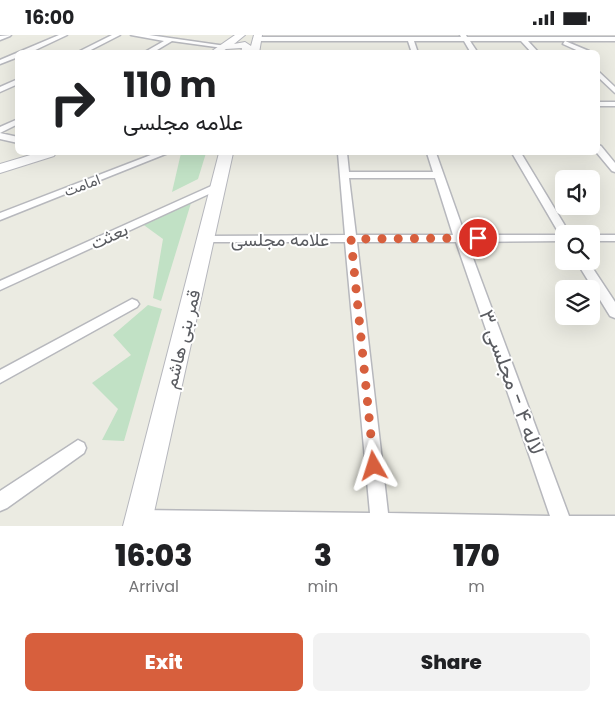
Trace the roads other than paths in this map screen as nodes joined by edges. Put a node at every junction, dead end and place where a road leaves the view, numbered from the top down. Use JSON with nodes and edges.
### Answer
{"nodes":[{"id":1,"x":8,"y":35,"type":"edge"},
{"id":2,"x":64,"y":35,"type":"edge"},
{"id":3,"x":117,"y":35,"type":"edge"},
{"id":4,"x":134,"y":35,"type":"edge"},
{"id":5,"x":179,"y":35,"type":"edge"},
{"id":6,"x":241,"y":35,"type":"edge"},
{"id":7,"x":605,"y":35,"type":"edge"},
{"id":8,"x":254,"y":37,"type":"edge"},
{"id":9,"x":465,"y":37,"type":"edge"},
{"id":10,"x":584,"y":37,"type":"edge"},
{"id":11,"x":0,"y":38,"type":"edge"},
{"id":12,"x":615,"y":38,"type":"edge"},
{"id":13,"x":410,"y":39,"type":"junction"},
{"id":14,"x":523,"y":39,"type":"junction"},
{"id":15,"x":545,"y":39,"type":"junction"},
{"id":16,"x":170,"y":40,"type":"junction"},
{"id":17,"x":298,"y":40,"type":"edge"},
{"id":18,"x":225,"y":49,"type":"edge"},
{"id":19,"x":29,"y":50,"type":"edge"},
{"id":20,"x":85,"y":50,"type":"edge"},
{"id":21,"x":152,"y":50,"type":"edge"},
{"id":22,"x":246,"y":50,"type":"edge"},
{"id":23,"x":254,"y":50,"type":"edge"},
{"id":24,"x":414,"y":50,"type":"edge"},
{"id":25,"x":473,"y":50,"type":"edge"},
{"id":26,"x":533,"y":50,"type":"edge"},
{"id":27,"x":582,"y":50,"type":"edge"},
{"id":28,"x":587,"y":50,"type":"edge"},
{"id":29,"x":15,"y":55,"type":"edge"},
{"id":30,"x":0,"y":62,"type":"edge"},
{"id":31,"x":600,"y":75,"type":"edge"},
{"id":32,"x":15,"y":82,"type":"edge"},
{"id":33,"x":0,"y":90,"type":"edge"},
{"id":34,"x":615,"y":91,"type":"edge"},
{"id":35,"x":600,"y":104,"type":"edge"},
{"id":36,"x":615,"y":104,"type":"edge"},
{"id":37,"x":15,"y":122,"type":"edge"},
{"id":38,"x":0,"y":130,"type":"edge"},
{"id":39,"x":0,"y":136,"type":"edge"},
{"id":40,"x":15,"y":139,"type":"edge"},
{"id":41,"x":600,"y":150,"type":"edge"},
{"id":42,"x":22,"y":155,"type":"edge"},
{"id":43,"x":43,"y":155,"type":"edge"},
{"id":44,"x":158,"y":155,"type":"edge"},
{"id":45,"x":226,"y":155,"type":"edge"},
{"id":46,"x":342,"y":155,"type":"edge"},
{"id":47,"x":433,"y":155,"type":"edge"},
{"id":48,"x":518,"y":155,"type":"edge"},
{"id":49,"x":0,"y":162,"type":"edge"},
{"id":50,"x":0,"y":169,"type":"edge"},
{"id":51,"x":615,"y":169,"type":"edge"},
{"id":52,"x":344,"y":175,"type":"junction"},
{"id":53,"x":440,"y":175,"type":"junction"},
{"id":54,"x":218,"y":186,"type":"junction"},
{"id":55,"x":0,"y":217,"type":"edge"},
{"id":56,"x":560,"y":225,"type":"edge"},
{"id":57,"x":555,"y":238,"type":"edge"},
{"id":58,"x":600,"y":238,"type":"edge"},
{"id":59,"x":615,"y":238,"type":"edge"},
{"id":60,"x":207,"y":239,"type":"junction"},
{"id":61,"x":351,"y":239,"type":"junction"},
{"id":62,"x":460,"y":239,"type":"junction"},
{"id":63,"x":588,"y":270,"type":"edge"},
{"id":64,"x":0,"y":286,"type":"edge"},
{"id":65,"x":132,"y":304,"type":"dead end"},
{"id":66,"x":615,"y":313,"type":"edge"},
{"id":67,"x":0,"y":377,"type":"edge"},
{"id":68,"x":78,"y":448,"type":"dead end"},
{"id":69,"x":0,"y":502,"type":"edge"},
{"id":70,"x":138,"y":522,"type":"edge"},
{"id":71,"x":380,"y":523,"type":"junction"},
{"id":72,"x":349,"y":524,"type":"edge"},
{"id":73,"x":414,"y":525,"type":"edge"},
{"id":74,"x":533,"y":525,"type":"edge"},
{"id":75,"x":564,"y":525,"type":"edge"},
{"id":76,"x":615,"y":526,"type":"edge"}],
"edges":[{"from":1,"to":11,"type":"street"},
{"from":2,"to":19,"type":"street"},
{"from":3,"to":20,"type":"street"},
{"from":4,"to":16,"type":"street"},
{"from":5,"to":16,"type":"street"},
{"from":6,"to":18,"type":"street"},
{"from":7,"to":12,"type":"street"},
{"from":8,"to":17,"type":"street"},
{"from":8,"to":18,"type":"street"},
{"from":8,"to":23,"type":"street"},
{"from":9,"to":13,"type":"street"},
{"from":9,"to":14,"type":"street"},
{"from":9,"to":25,"type":"street"},
{"from":10,"to":12,"type":"street"},
{"from":10,"to":15,"type":"street"},
{"from":10,"to":28,"type":"street"},
{"from":13,"to":17,"type":"street"},
{"from":13,"to":24,"type":"street"},
{"from":14,"to":15,"type":"street"},
{"from":14,"to":26,"type":"street"},
{"from":15,"to":27,"type":"street"},
{"from":16,"to":18,"type":"street"},
{"from":16,"to":21,"type":"street"},
{"from":18,"to":22,"type":"street"},
{"from":29,"to":30,"type":"street"},
{"from":31,"to":34,"type":"street"},
{"from":32,"to":33,"type":"street"},
{"from":35,"to":36,"type":"street"},
{"from":37,"to":38,"type":"street"},
{"from":39,"to":40,"type":"street"},
{"from":41,"to":51,"type":"street"},
{"from":42,"to":49,"type":"street"},
{"from":43,"to":50,"type":"street"},
{"from":44,"to":55,"type":"street","name":"امامت"},
{"from":45,"to":54,"type":"street","name":"قمر بنی هاشم"},
{"from":46,"to":52,"type":"street"},
{"from":47,"to":53,"type":"street","name":"لاله ۴ - مجلسی ۳"},
{"from":48,"to":56,"type":"street"},
{"from":52,"to":53,"type":"street"},
{"from":52,"to":61,"type":"street"},
{"from":53,"to":62,"type":"street","name":"لاله ۴ - مجلسی ۳"},
{"from":54,"to":60,"type":"street","name":"قمر بنی هاشم"},
{"from":54,"to":64,"type":"street","name":"بعثت"},
{"from":57,"to":62,"type":"street","name":"علامه مجلسی"},
{"from":58,"to":59,"type":"street"},
{"from":60,"to":61,"type":"street","name":"علامه مجلسی"},
{"from":60,"to":70,"type":"street","name":"قمر بنی هاشم"},
{"from":61,"to":62,"type":"street","name":"علامه مجلسی"},
{"from":61,"to":71,"type":"street"},
{"from":62,"to":75,"type":"street","name":"لاله ۴ - مجلسی ۳"},
{"from":63,"to":66,"type":"street"},
{"from":65,"to":67,"type":"street"},
{"from":68,"to":69,"type":"street"},
{"from":70,"to":72,"type":"street"},
{"from":71,"to":72,"type":"street"},
{"from":71,"to":73,"type":"street"},
{"from":73,"to":74,"type":"street"},
{"from":74,"to":75,"type":"street"},
{"from":75,"to":76,"type":"street"}]}
